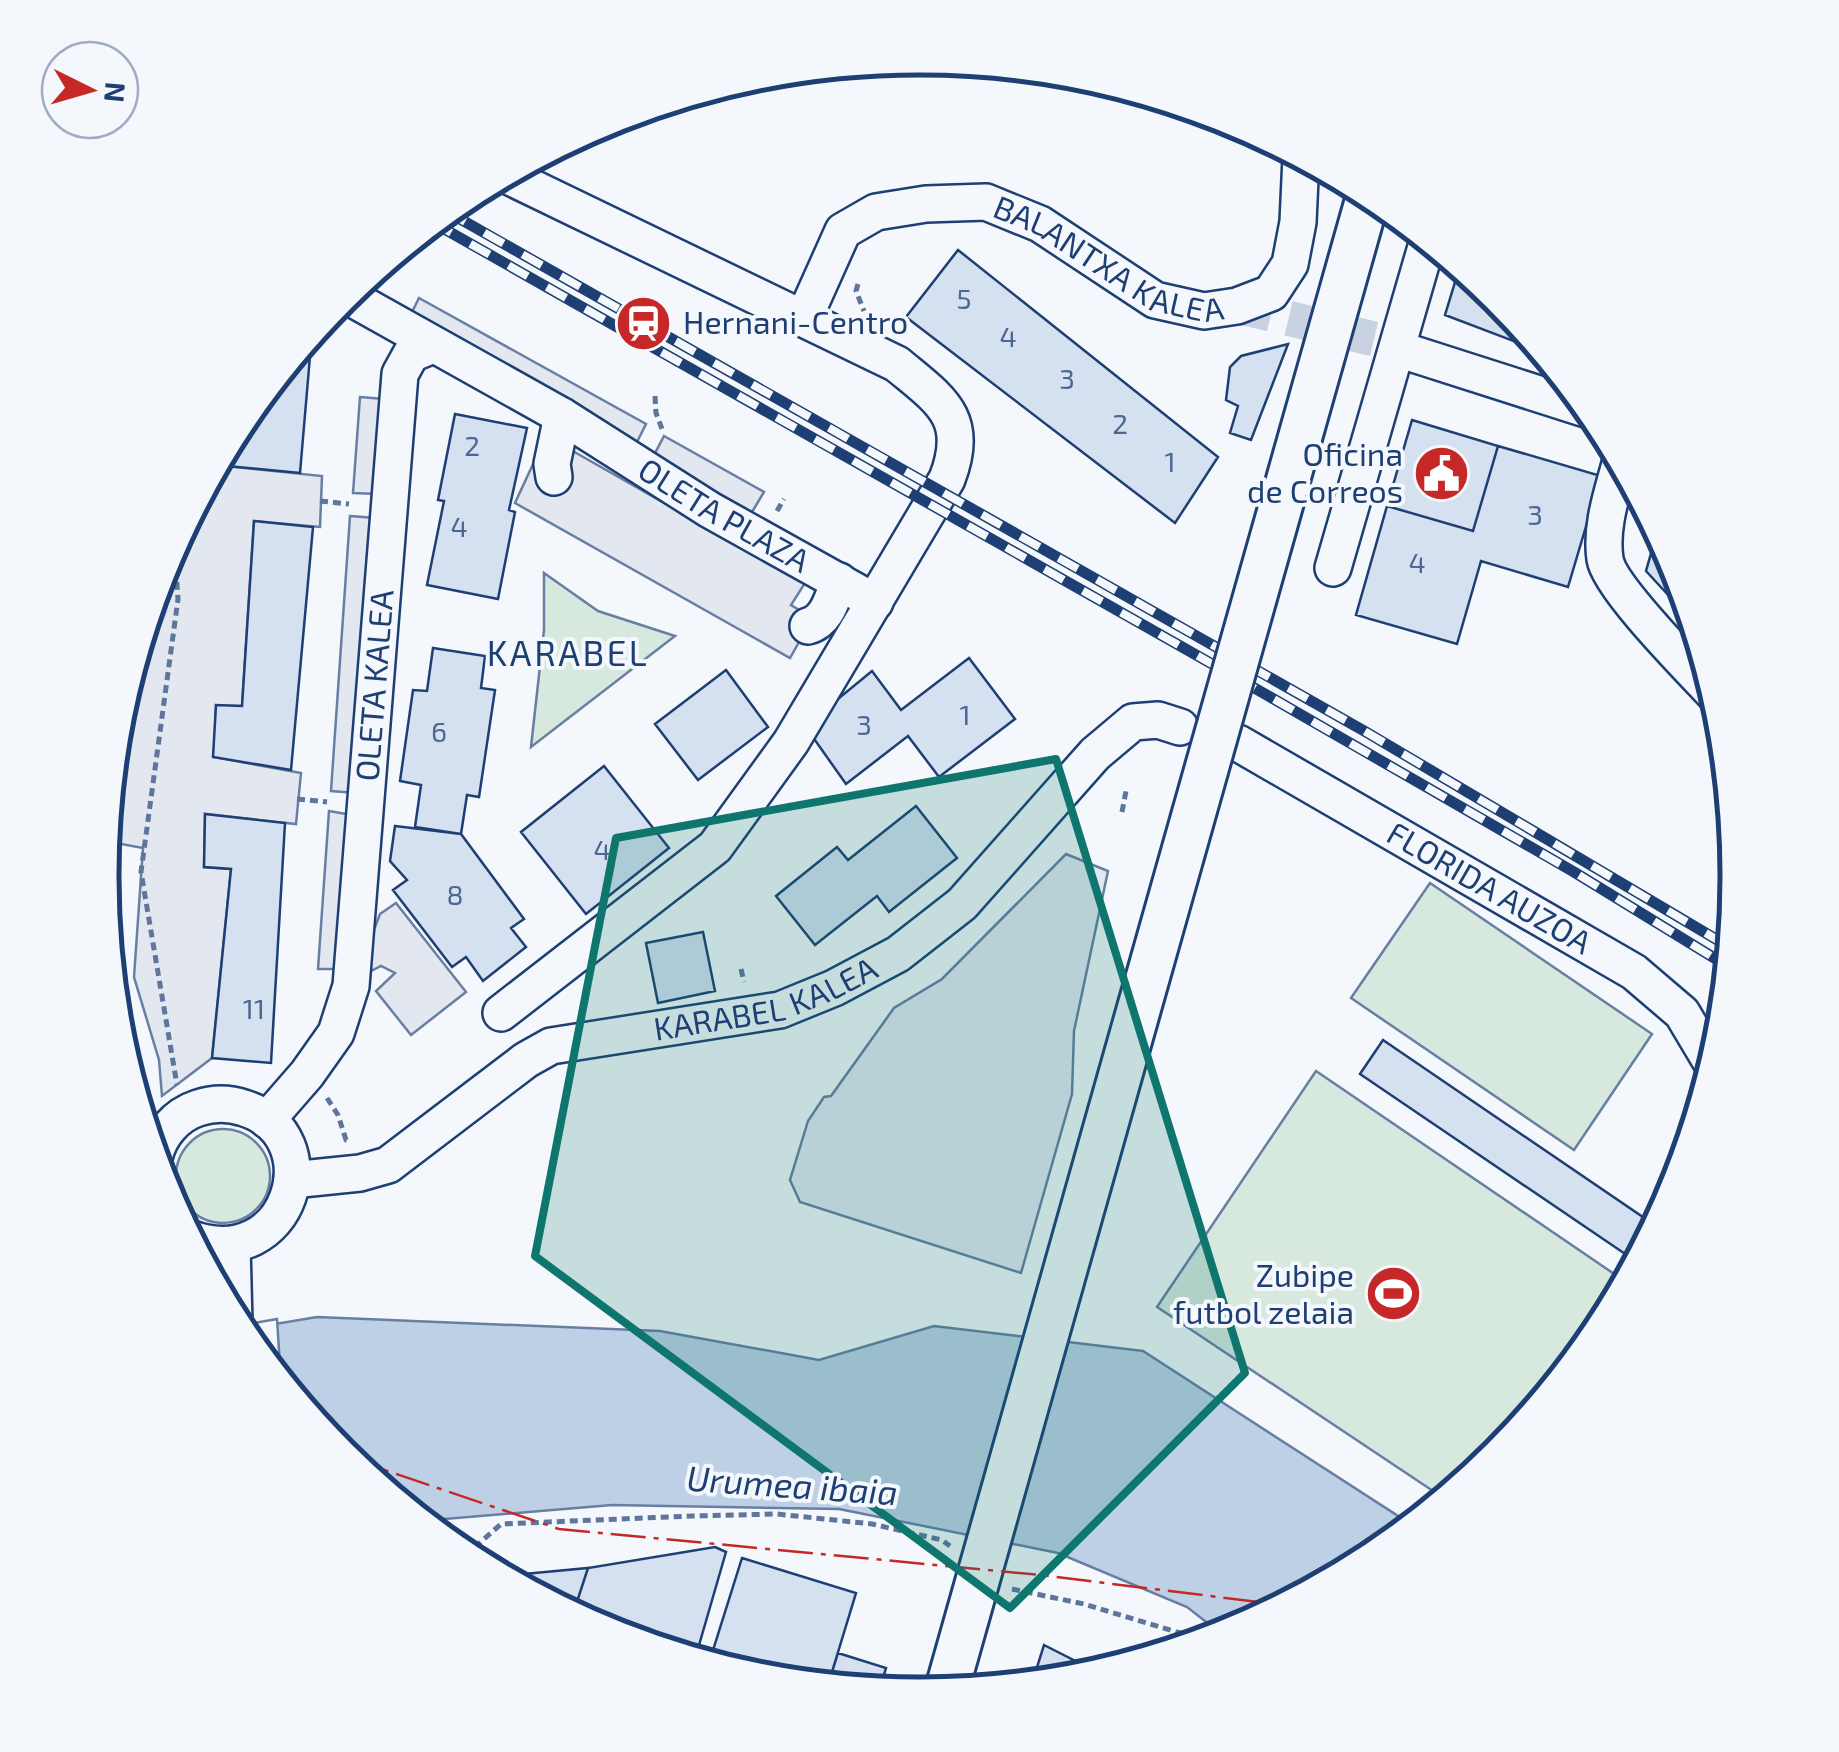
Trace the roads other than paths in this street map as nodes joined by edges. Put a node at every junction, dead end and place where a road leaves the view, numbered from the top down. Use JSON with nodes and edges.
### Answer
{"nodes":[{"id":1,"x":1301,"y":172,"type":"edge"},
{"id":2,"x":520,"y":182,"type":"edge"},
{"id":3,"x":1364,"y":210,"type":"edge"},
{"id":4,"x":1424,"y":255,"type":"edge"},
{"id":5,"x":360,"y":303,"type":"edge"},
{"id":6,"x":804,"y":318,"type":"junction"},
{"id":7,"x":433,"y":345,"type":"junction"},
{"id":8,"x":1398,"y":349,"type":"junction"},
{"id":9,"x":1565,"y":403,"type":"edge"},
{"id":10,"x":562,"y":416,"type":"junction"},
{"id":11,"x":554,"y":478,"type":"dead end"},
{"id":12,"x":1615,"y":480,"type":"edge"},
{"id":13,"x":1333,"y":568,"type":"dead end"},
{"id":14,"x":839,"y":582,"type":"junction"},
{"id":15,"x":875,"y":602,"type":"junction"},
{"id":16,"x":808,"y":626,"type":"dead end"},
{"id":17,"x":1693,"y":671,"type":"edge"},
{"id":18,"x":1180,"y":727,"type":"dead end"},
{"id":19,"x":1238,"y":744,"type":"dead end"},
{"id":20,"x":501,"y":1013,"type":"dead end"},
{"id":21,"x":1702,"y":1046,"type":"edge"},
{"id":22,"x":267,"y":1120,"type":"junction"},
{"id":23,"x":162,"y":1136,"type":"edge"},
{"id":24,"x":292,"y":1180,"type":"junction"},
{"id":25,"x":209,"y":1244,"type":"edge"},
{"id":26,"x":232,"y":1245,"type":"junction"},
{"id":27,"x":233,"y":1288,"type":"edge"},
{"id":28,"x":951,"y":1676,"type":"edge"}],
"edges":[{"from":1,"to":6,"type":"street","name":"BALANTXA KALEA"},
{"from":2,"to":6,"type":"street"},
{"from":3,"to":28,"type":"main road","bridge":true},
{"from":4,"to":8,"type":"street"},
{"from":5,"to":7,"type":"street"},
{"from":6,"to":15,"type":"street"},
{"from":7,"to":10,"type":"street","name":"OLETA PLAZA"},
{"from":7,"to":22,"type":"street","name":"OLETA KALEA"},
{"from":8,"to":9,"type":"street"},
{"from":8,"to":13,"type":"street"},
{"from":10,"to":11,"type":"street"},
{"from":10,"to":14,"type":"street","name":"OLETA PLAZA"},
{"from":12,"to":17,"type":"street"},
{"from":14,"to":15,"type":"street"},
{"from":14,"to":16,"type":"street","name":"OLETA PLAZA"},
{"from":15,"to":20,"type":"street"},
{"from":18,"to":24,"type":"street","name":"KARABEL KALEA"},
{"from":19,"to":21,"type":"street","name":"FLORIDA AUZOA"},
{"from":22,"to":23,"type":"street"},
{"from":22,"to":24,"type":"street"},
{"from":24,"to":26,"type":"street"},
{"from":25,"to":26,"type":"street"},
{"from":26,"to":27,"type":"street"}]}
